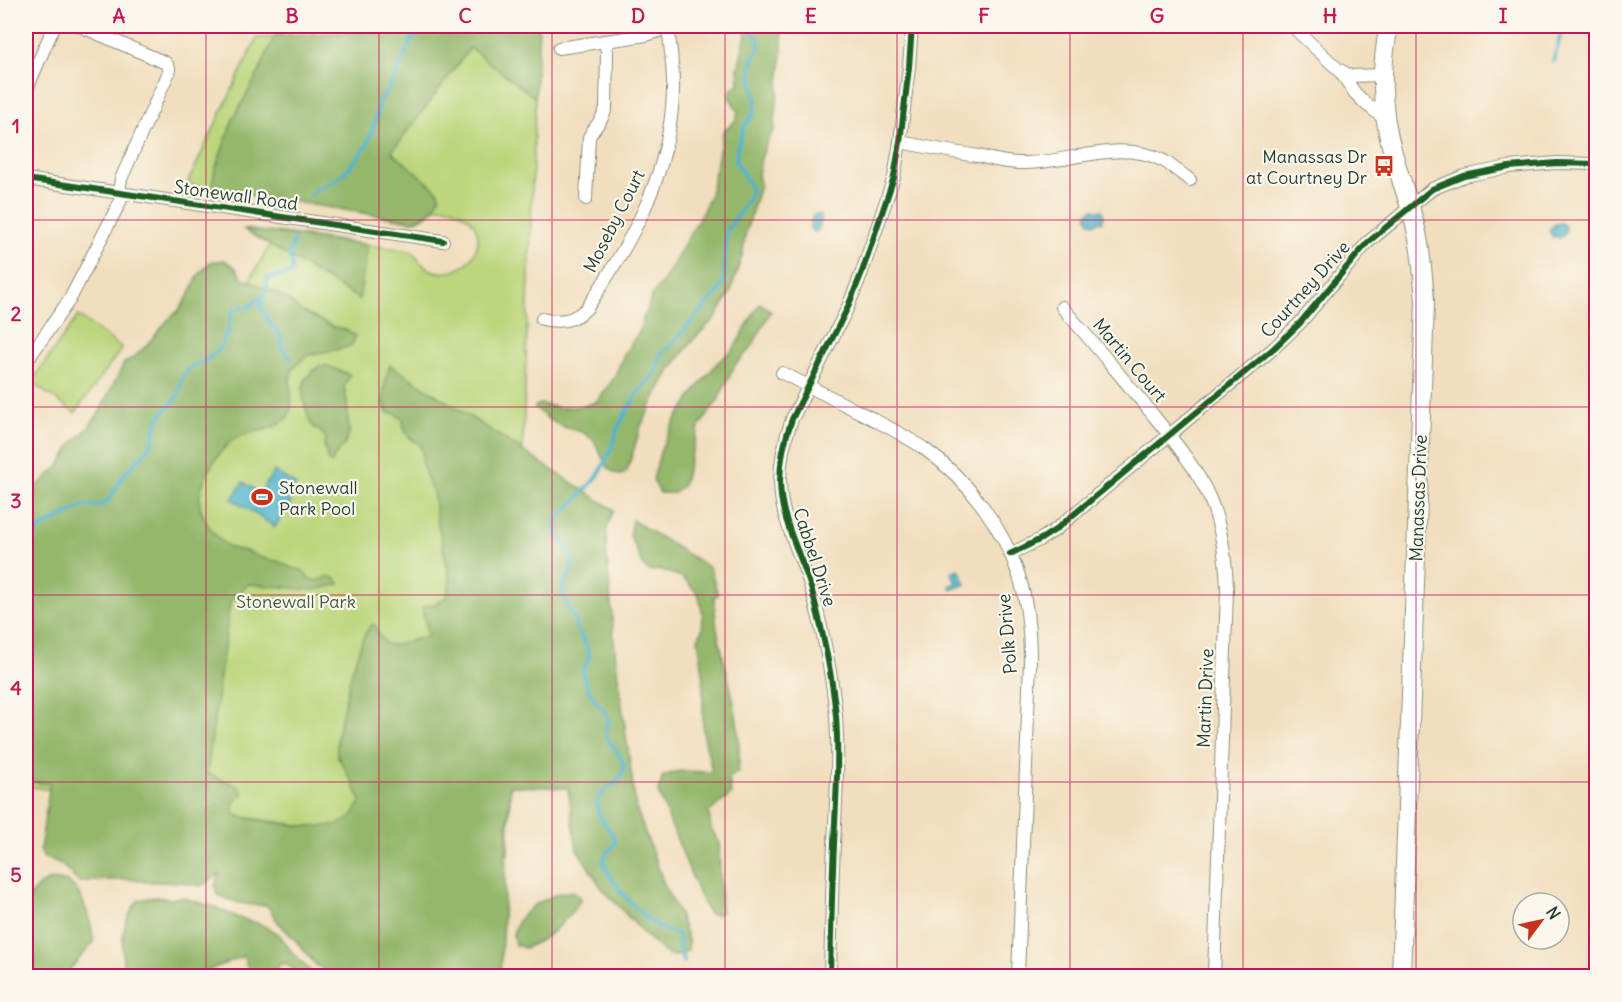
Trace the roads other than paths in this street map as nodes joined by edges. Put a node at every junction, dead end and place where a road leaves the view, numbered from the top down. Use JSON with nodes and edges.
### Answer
{"nodes":[{"id":1,"x":54,"y":26,"type":"edge"},
{"id":2,"x":80,"y":26,"type":"edge"},
{"id":3,"x":668,"y":26,"type":"edge"},
{"id":4,"x":912,"y":26,"type":"edge"},
{"id":5,"x":1292,"y":26,"type":"edge"},
{"id":6,"x":1389,"y":26,"type":"edge"},
{"id":7,"x":605,"y":40,"type":"junction"},
{"id":8,"x":559,"y":48,"type":"dead end"},
{"id":9,"x":1339,"y":70,"type":"junction"},
{"id":10,"x":1383,"y":75,"type":"junction"},
{"id":11,"x":26,"y":91,"type":"edge"},
{"id":12,"x":1386,"y":120,"type":"junction"},
{"id":13,"x":900,"y":142,"type":"junction"},
{"id":14,"x":1596,"y":164,"type":"edge"},
{"id":15,"x":26,"y":179,"type":"edge"},
{"id":16,"x":1190,"y":180,"type":"dead end"},
{"id":17,"x":120,"y":193,"type":"junction"},
{"id":18,"x":586,"y":199,"type":"dead end"},
{"id":19,"x":1410,"y":206,"type":"junction"},
{"id":20,"x":443,"y":241,"type":"dead end"},
{"id":21,"x":1062,"y":307,"type":"dead end"},
{"id":22,"x":542,"y":319,"type":"dead end"},
{"id":23,"x":26,"y":362,"type":"edge"},
{"id":24,"x":782,"y":373,"type":"dead end"},
{"id":25,"x":808,"y":385,"type":"junction"},
{"id":26,"x":1169,"y":436,"type":"junction"},
{"id":27,"x":1010,"y":554,"type":"junction"},
{"id":28,"x":830,"y":976,"type":"edge"},
{"id":29,"x":1018,"y":976,"type":"edge"},
{"id":30,"x":1214,"y":976,"type":"edge"},
{"id":31,"x":1401,"y":976,"type":"edge"}],
"edges":[{"from":1,"to":11,"type":"street"},
{"from":2,"to":17,"type":"street"},
{"from":3,"to":7,"type":"street","name":"Moseby Court"},
{"from":3,"to":22,"type":"street","name":"Moseby Court"},
{"from":4,"to":13,"type":"street","name":"Cabbel Drive"},
{"from":5,"to":9,"type":"street"},
{"from":6,"to":10,"type":"main road","name":"Manassas Drive"},
{"from":7,"to":8,"type":"street","name":"Moseby Court"},
{"from":7,"to":18,"type":"street","name":"Moseby Court"},
{"from":9,"to":10,"type":"street"},
{"from":9,"to":12,"type":"street"},
{"from":10,"to":12,"type":"main road","name":"Manassas Drive"},
{"from":12,"to":19,"type":"main road","name":"Manassas Drive"},
{"from":13,"to":16,"type":"street"},
{"from":13,"to":25,"type":"street","name":"Cabbel Drive"},
{"from":14,"to":19,"type":"street","name":"Courtney Drive"},
{"from":15,"to":17,"type":"street","name":"Stonewall Road"},
{"from":17,"to":20,"type":"street","name":"Stonewall Road"},
{"from":17,"to":23,"type":"street"},
{"from":19,"to":26,"type":"street","name":"Courtney Drive"},
{"from":19,"to":31,"type":"main road","name":"Manassas Drive"},
{"from":21,"to":26,"type":"street","name":"Martin Court"},
{"from":24,"to":25,"type":"street","name":"Polk Drive"},
{"from":25,"to":27,"type":"street","name":"Polk Drive"},
{"from":25,"to":28,"type":"street","name":"Cabbel Drive"},
{"from":26,"to":27,"type":"street","name":"Courtney Drive"},
{"from":26,"to":30,"type":"street","name":"Martin Drive"},
{"from":27,"to":29,"type":"street","name":"Polk Drive"}]}
